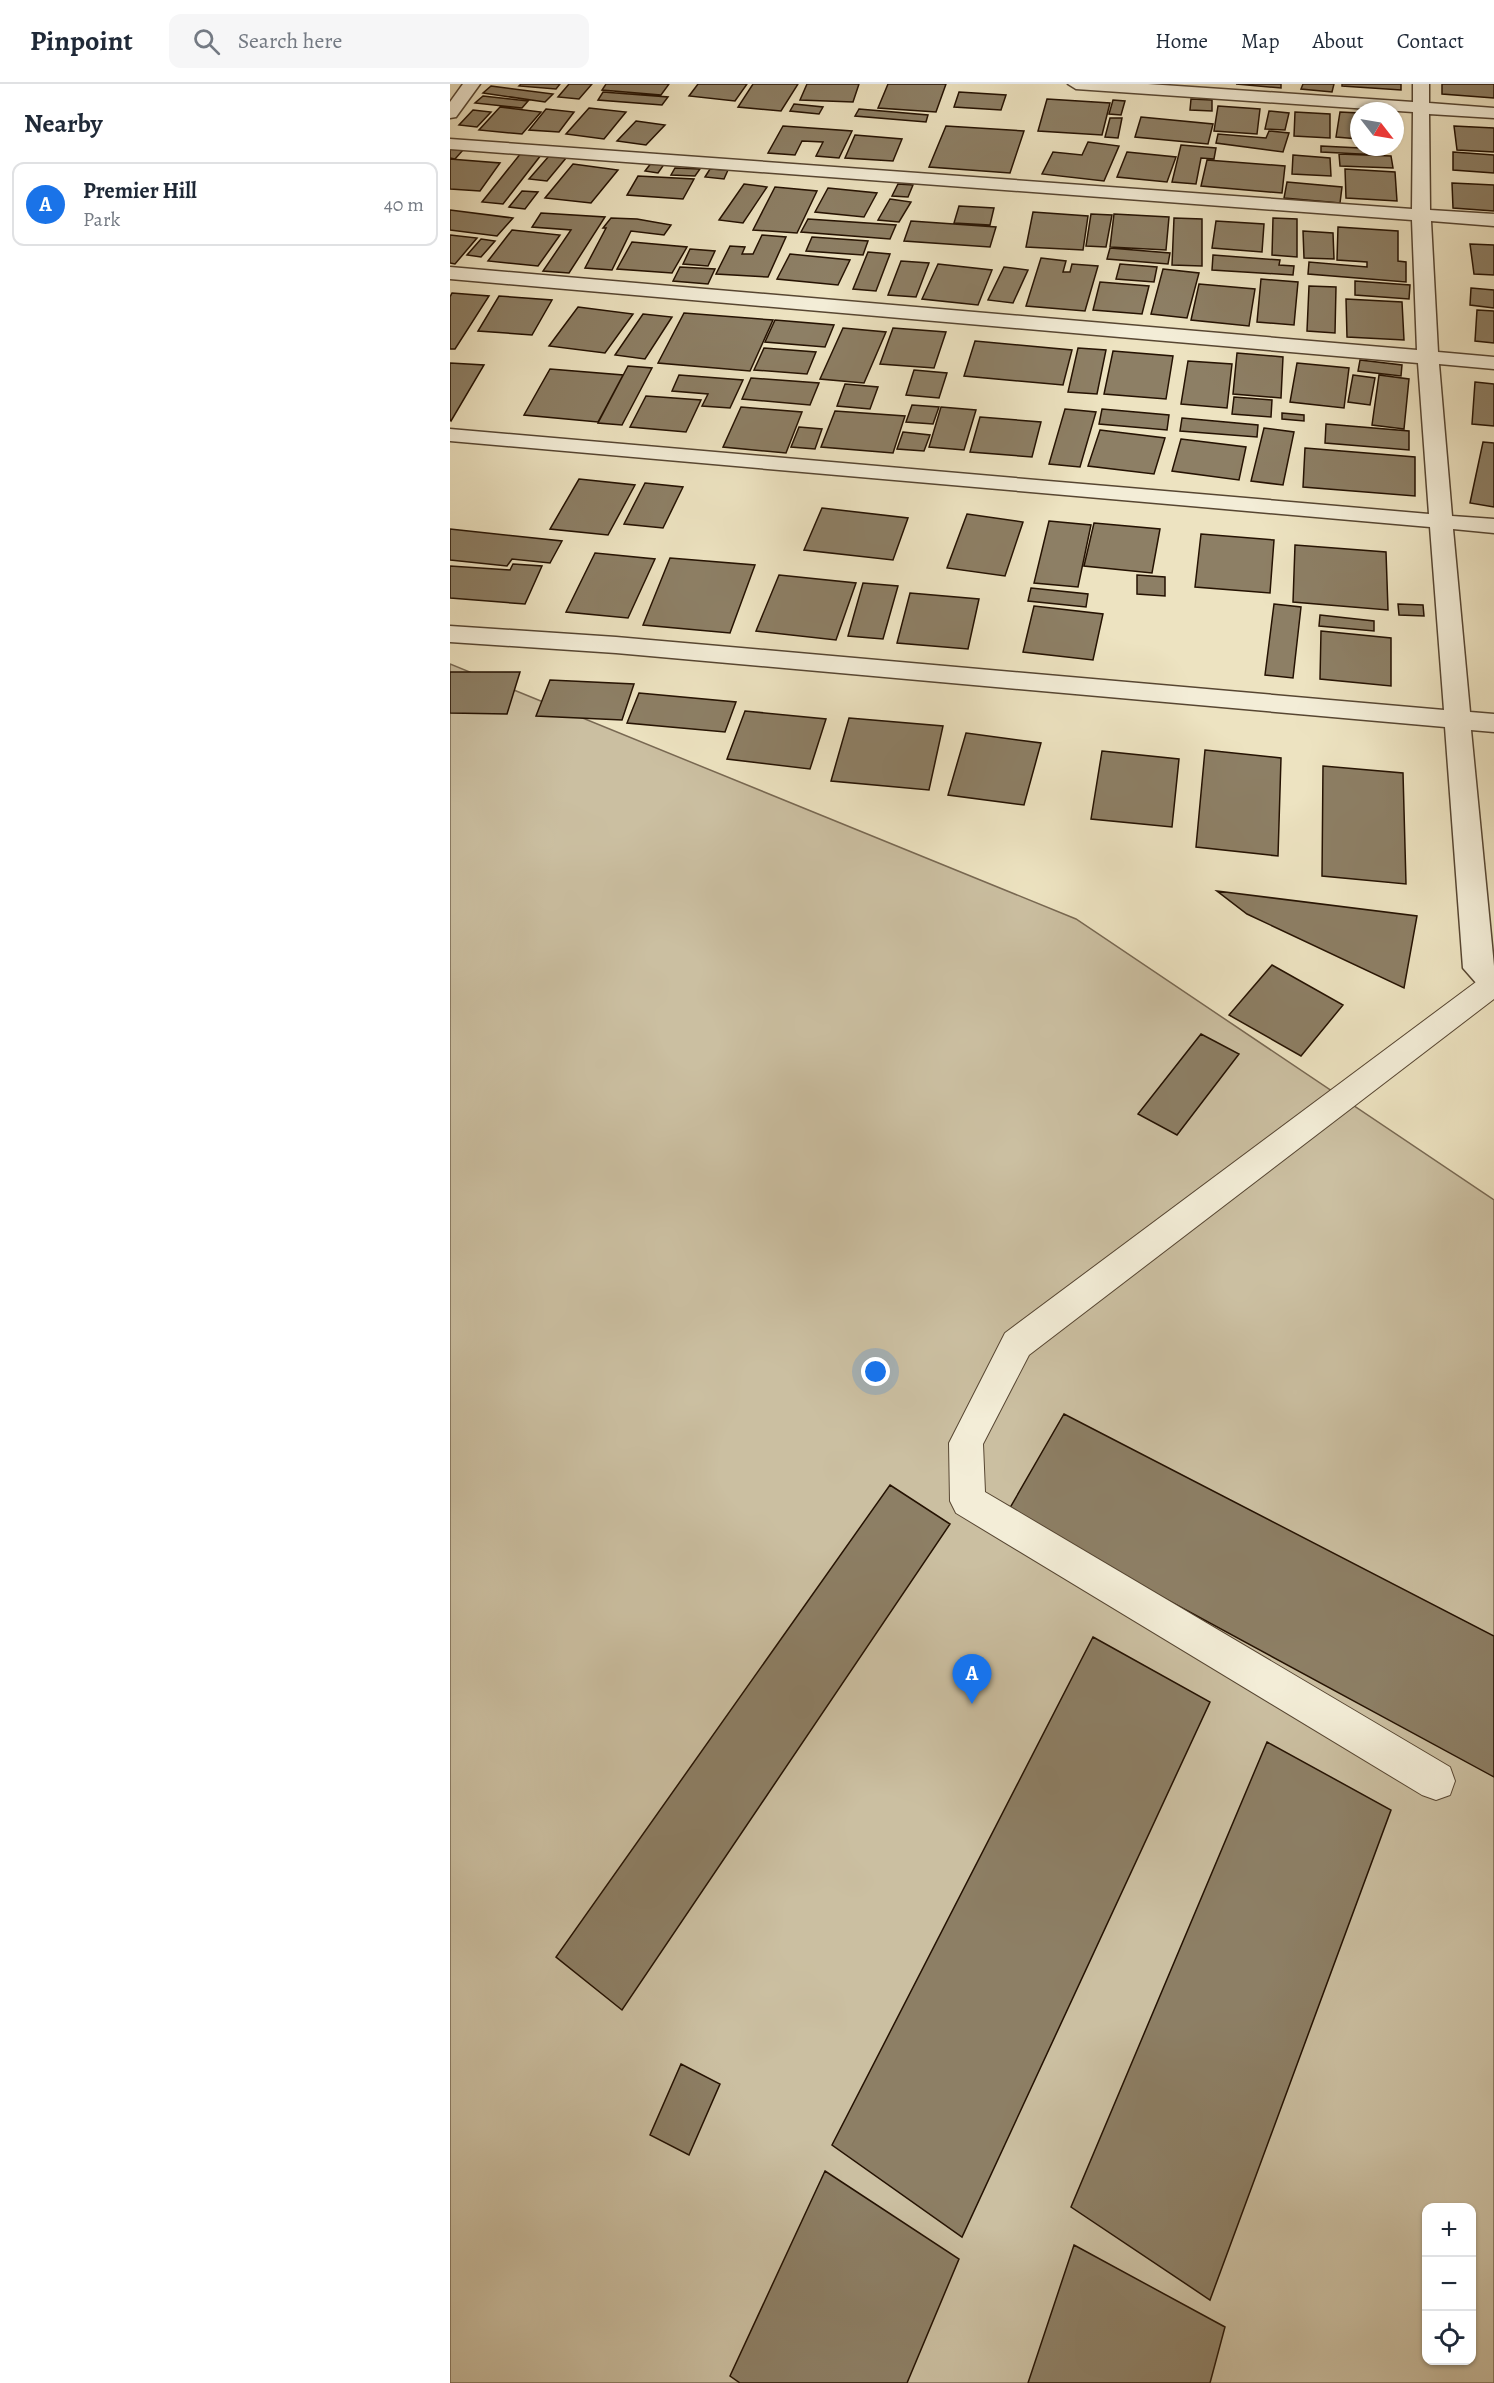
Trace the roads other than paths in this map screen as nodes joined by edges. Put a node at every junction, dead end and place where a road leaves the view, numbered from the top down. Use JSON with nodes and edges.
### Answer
{"nodes":[{"id":1,"x":472,"y":84,"type":"edge"},
{"id":2,"x":1076,"y":84,"type":"edge"},
{"id":3,"x":1421,"y":84,"type":"edge"},
{"id":4,"x":1422,"y":108,"type":"junction"},
{"id":5,"x":450,"y":112,"type":"edge"},
{"id":6,"x":1494,"y":113,"type":"edge"},
{"id":7,"x":450,"y":144,"type":"edge"},
{"id":8,"x":1421,"y":215,"type":"junction"},
{"id":9,"x":1494,"y":220,"type":"edge"},
{"id":10,"x":450,"y":273,"type":"edge"},
{"id":11,"x":1428,"y":358,"type":"junction"},
{"id":12,"x":1494,"y":363,"type":"edge"},
{"id":13,"x":450,"y":435,"type":"edge"},
{"id":14,"x":1440,"y":521,"type":"junction"},
{"id":15,"x":1494,"y":526,"type":"edge"},
{"id":16,"x":450,"y":634,"type":"edge"},
{"id":17,"x":1457,"y":720,"type":"junction"},
{"id":18,"x":1494,"y":723,"type":"edge"},
{"id":19,"x":1494,"y":984,"type":"edge"},
{"id":20,"x":1436,"y":1781,"type":"dead end"}],
"edges":[{"from":1,"to":5,"type":"street"},
{"from":2,"to":4,"type":"street"},
{"from":3,"to":4,"type":"street"},
{"from":4,"to":6,"type":"street"},
{"from":4,"to":8,"type":"street"},
{"from":7,"to":8,"type":"street"},
{"from":8,"to":9,"type":"street"},
{"from":8,"to":11,"type":"street"},
{"from":10,"to":11,"type":"street"},
{"from":11,"to":12,"type":"street"},
{"from":11,"to":14,"type":"street"},
{"from":13,"to":14,"type":"street"},
{"from":14,"to":15,"type":"street"},
{"from":14,"to":17,"type":"street"},
{"from":16,"to":17,"type":"street"},
{"from":17,"to":18,"type":"street"},
{"from":17,"to":19,"type":"street"},
{"from":19,"to":20,"type":"lane"}]}
